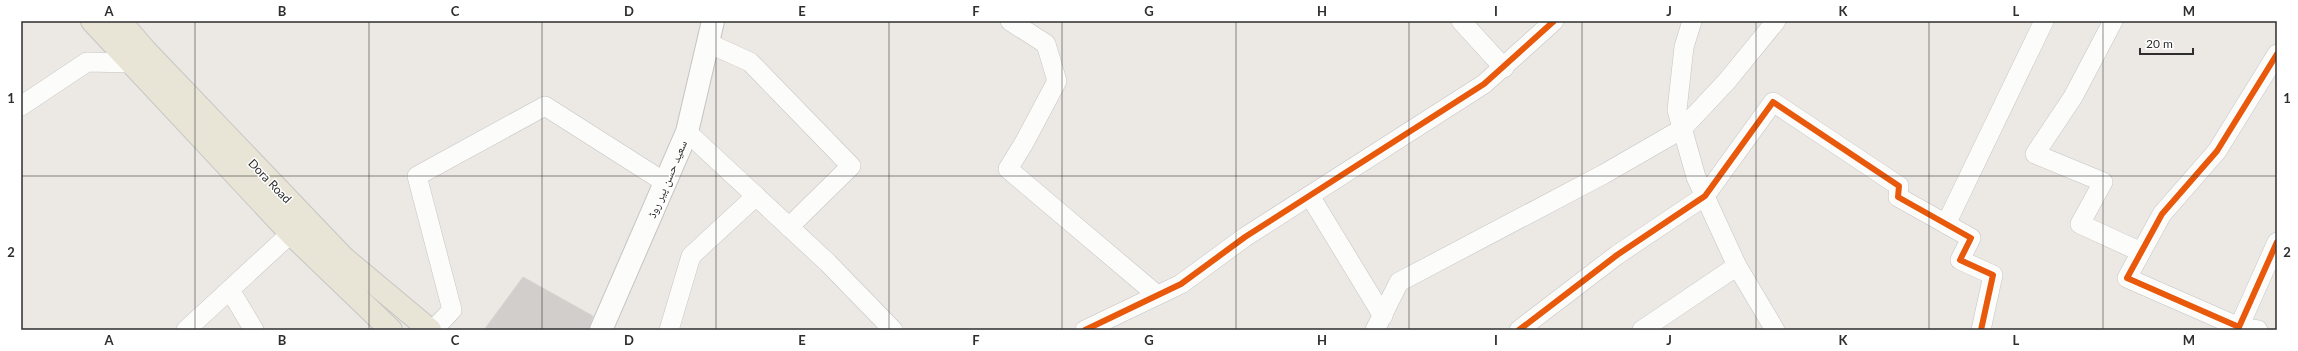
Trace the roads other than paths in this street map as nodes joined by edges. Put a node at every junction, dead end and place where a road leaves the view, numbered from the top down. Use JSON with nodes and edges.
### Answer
{"nodes":[{"id":1,"x":92,"y":21,"type":"edge"},
{"id":2,"x":120,"y":21,"type":"edge"},
{"id":3,"x":713,"y":21,"type":"edge"},
{"id":4,"x":1010,"y":21,"type":"edge"},
{"id":5,"x":1461,"y":21,"type":"edge"},
{"id":6,"x":1692,"y":21,"type":"edge"},
{"id":7,"x":1776,"y":21,"type":"edge"},
{"id":8,"x":2044,"y":21,"type":"edge"},
{"id":9,"x":2112,"y":21,"type":"edge"},
{"id":10,"x":1548,"y":23,"type":"edge"},
{"id":11,"x":708,"y":43,"type":"junction"},
{"id":12,"x":2277,"y":54,"type":"edge"},
{"id":13,"x":139,"y":57,"type":"junction"},
{"id":14,"x":1504,"y":68,"type":"junction"},
{"id":15,"x":21,"y":106,"type":"edge"},
{"id":16,"x":1682,"y":129,"type":"junction"},
{"id":17,"x":687,"y":132,"type":"junction"},
{"id":18,"x":666,"y":183,"type":"junction"},
{"id":19,"x":756,"y":196,"type":"junction"},
{"id":20,"x":1310,"y":196,"type":"junction"},
{"id":21,"x":1705,"y":196,"type":"junction"},
{"id":22,"x":307,"y":219,"type":"junction"},
{"id":23,"x":1946,"y":224,"type":"junction"},
{"id":24,"x":789,"y":227,"type":"junction"},
{"id":25,"x":291,"y":234,"type":"junction"},
{"id":26,"x":2277,"y":242,"type":"edge"},
{"id":27,"x":2141,"y":252,"type":"junction"},
{"id":28,"x":1737,"y":266,"type":"junction"},
{"id":29,"x":230,"y":290,"type":"junction"},
{"id":30,"x":1157,"y":295,"type":"junction"},
{"id":31,"x":1379,"y":323,"type":"edge"},
{"id":32,"x":2239,"y":327,"type":"junction"},
{"id":33,"x":186,"y":330,"type":"edge"},
{"id":34,"x":254,"y":330,"type":"edge"},
{"id":35,"x":391,"y":330,"type":"edge"},
{"id":36,"x":430,"y":330,"type":"edge"},
{"id":37,"x":433,"y":330,"type":"edge"},
{"id":38,"x":601,"y":330,"type":"edge"},
{"id":39,"x":669,"y":330,"type":"edge"},
{"id":40,"x":894,"y":330,"type":"edge"},
{"id":41,"x":1085,"y":330,"type":"edge"},
{"id":42,"x":1519,"y":330,"type":"edge"},
{"id":43,"x":1642,"y":330,"type":"edge"},
{"id":44,"x":1776,"y":330,"type":"edge"},
{"id":45,"x":1981,"y":330,"type":"edge"},
{"id":46,"x":2258,"y":330,"type":"edge"}],
"edges":[{"from":1,"to":13,"type":"main road"},
{"from":2,"to":13,"type":"main road","name":"Dora Road"},
{"from":3,"to":11,"type":"street","name":"سعید حسن پیر روڈ"},
{"from":4,"to":30,"type":"street"},
{"from":5,"to":14,"type":"street"},
{"from":6,"to":16,"type":"street"},
{"from":7,"to":16,"type":"street"},
{"from":8,"to":23,"type":"street"},
{"from":9,"to":27,"type":"street"},
{"from":10,"to":14,"type":"street"},
{"from":11,"to":17,"type":"street","name":"سعید حسن پیر روڈ"},
{"from":11,"to":24,"type":"street"},
{"from":12,"to":27,"type":"street"},
{"from":13,"to":15,"type":"street"},
{"from":13,"to":22,"type":"main road","name":"Dora Road"},
{"from":13,"to":25,"type":"main road"},
{"from":14,"to":20,"type":"street"},
{"from":16,"to":21,"type":"street"},
{"from":16,"to":31,"type":"street"},
{"from":17,"to":18,"type":"street","name":"سعید حسن پیر روڈ"},
{"from":17,"to":19,"type":"street"},
{"from":18,"to":37,"type":"street"},
{"from":18,"to":38,"type":"street","name":"سعید حسن پیر روڈ"},
{"from":19,"to":24,"type":"street"},
{"from":19,"to":39,"type":"street"},
{"from":20,"to":30,"type":"street"},
{"from":20,"to":31,"type":"street"},
{"from":21,"to":23,"type":"street"},
{"from":21,"to":28,"type":"street"},
{"from":21,"to":42,"type":"street"},
{"from":22,"to":25,"type":"street"},
{"from":22,"to":36,"type":"main road","name":"Dora Road"},
{"from":23,"to":45,"type":"street"},
{"from":24,"to":40,"type":"street"},
{"from":25,"to":29,"type":"street"},
{"from":25,"to":35,"type":"main road"},
{"from":26,"to":32,"type":"street"},
{"from":27,"to":32,"type":"street"},
{"from":28,"to":43,"type":"street"},
{"from":28,"to":44,"type":"street"},
{"from":29,"to":33,"type":"street"},
{"from":29,"to":34,"type":"street"},
{"from":30,"to":41,"type":"street"},
{"from":32,"to":46,"type":"street"}]}
